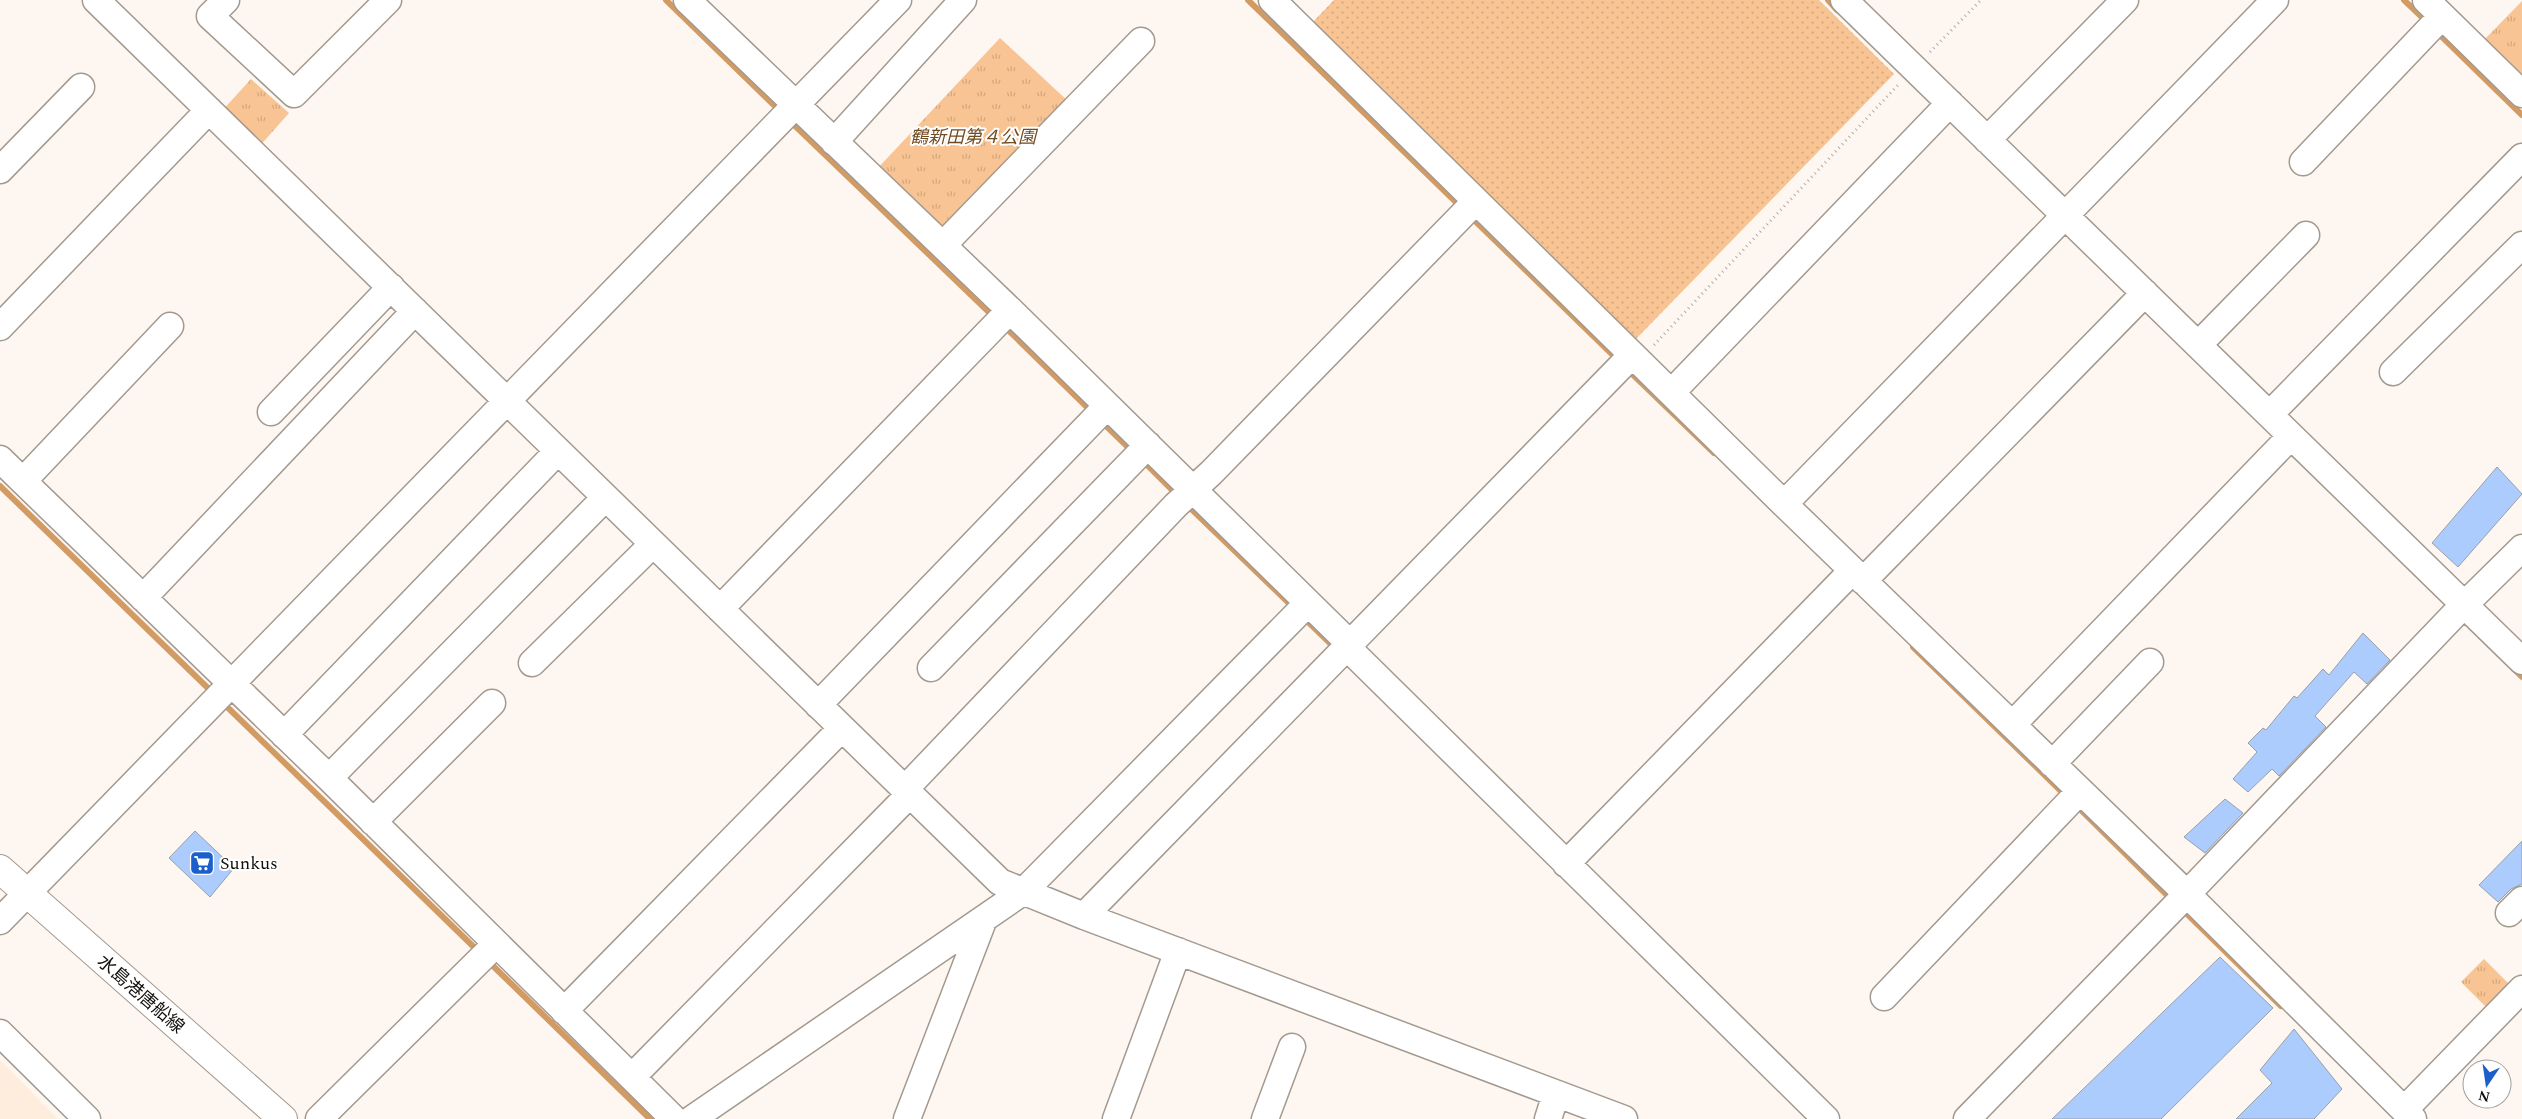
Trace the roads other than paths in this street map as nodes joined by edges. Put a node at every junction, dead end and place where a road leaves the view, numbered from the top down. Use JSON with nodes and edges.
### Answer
{"nodes":[{"id":1,"x":96,"y":0,"type":"edge"},
{"id":2,"x":226,"y":0,"type":"edge"},
{"id":3,"x":388,"y":0,"type":"edge"},
{"id":4,"x":687,"y":0,"type":"edge"},
{"id":5,"x":898,"y":0,"type":"edge"},
{"id":6,"x":964,"y":0,"type":"edge"},
{"id":7,"x":1844,"y":0,"type":"edge"},
{"id":8,"x":2125,"y":0,"type":"edge"},
{"id":9,"x":2275,"y":0,"type":"edge"},
{"id":10,"x":1275,"y":1,"type":"edge"},
{"id":11,"x":2437,"y":13,"type":"edge"},
{"id":12,"x":1141,"y":41,"type":"dead end"},
{"id":13,"x":81,"y":87,"type":"dead end"},
{"id":14,"x":2522,"y":94,"type":"edge"},
{"id":15,"x":1945,"y":108,"type":"junction"},
{"id":16,"x":208,"y":110,"type":"junction"},
{"id":17,"x":788,"y":112,"type":"junction"},
{"id":18,"x":1988,"y":140,"type":"junction"},
{"id":19,"x":834,"y":142,"type":"junction"},
{"id":20,"x":2522,"y":157,"type":"edge"},
{"id":21,"x":2303,"y":162,"type":"dead end"},
{"id":22,"x":0,"y":170,"type":"edge"},
{"id":23,"x":1469,"y":208,"type":"junction"},
{"id":24,"x":2060,"y":220,"type":"junction"},
{"id":25,"x":2306,"y":234,"type":"dead end"},
{"id":26,"x":943,"y":245,"type":"junction"},
{"id":27,"x":2522,"y":245,"type":"edge"},
{"id":28,"x":390,"y":286,"type":"junction"},
{"id":29,"x":2139,"y":299,"type":"junction"},
{"id":30,"x":415,"y":311,"type":"junction"},
{"id":31,"x":1003,"y":318,"type":"junction"},
{"id":32,"x":170,"y":326,"type":"dead end"},
{"id":33,"x":0,"y":327,"type":"edge"},
{"id":34,"x":2198,"y":345,"type":"junction"},
{"id":35,"x":1629,"y":361,"type":"junction"},
{"id":36,"x":2393,"y":372,"type":"dead end"},
{"id":37,"x":1671,"y":393,"type":"junction"},
{"id":38,"x":506,"y":401,"type":"junction"},
{"id":39,"x":271,"y":412,"type":"dead end"},
{"id":40,"x":1100,"y":413,"type":"junction"},
{"id":41,"x":2270,"y":414,"type":"junction"},
{"id":42,"x":2286,"y":442,"type":"junction"},
{"id":43,"x":558,"y":451,"type":"junction"},
{"id":44,"x":1141,"y":452,"type":"junction"},
{"id":45,"x":0,"y":459,"type":"edge"},
{"id":46,"x":23,"y":482,"type":"junction"},
{"id":47,"x":1186,"y":496,"type":"junction"},
{"id":48,"x":605,"y":498,"type":"junction"},
{"id":49,"x":1784,"y":504,"type":"junction"},
{"id":50,"x":653,"y":544,"type":"junction"},
{"id":51,"x":2522,"y":548,"type":"edge"},
{"id":52,"x":1851,"y":577,"type":"junction"},
{"id":53,"x":143,"y":598,"type":"junction"},
{"id":54,"x":720,"y":609,"type":"junction"},
{"id":55,"x":1302,"y":609,"type":"junction"},
{"id":56,"x":2459,"y":610,"type":"junction"},
{"id":57,"x":1342,"y":650,"type":"junction"},
{"id":58,"x":2522,"y":661,"type":"edge"},
{"id":59,"x":2150,"y":662,"type":"dead end"},
{"id":60,"x":532,"y":663,"type":"dead end"},
{"id":61,"x":931,"y":668,"type":"dead end"},
{"id":62,"x":223,"y":692,"type":"junction"},
{"id":63,"x":492,"y":703,"type":"dead end"},
{"id":64,"x":818,"y":705,"type":"junction"},
{"id":65,"x":2012,"y":725,"type":"junction"},
{"id":66,"x":842,"y":728,"type":"junction"},
{"id":67,"x":284,"y":735,"type":"junction"},
{"id":68,"x":2052,"y":764,"type":"junction"},
{"id":69,"x":329,"y":778,"type":"junction"},
{"id":70,"x":907,"y":791,"type":"junction"},
{"id":71,"x":2074,"y":798,"type":"junction"},
{"id":72,"x":373,"y":822,"type":"junction"},
{"id":73,"x":1566,"y":864,"type":"junction"},
{"id":74,"x":0,"y":869,"type":"edge"},
{"id":75,"x":1024,"y":891,"type":"junction"},
{"id":76,"x":26,"y":892,"type":"junction"},
{"id":77,"x":2180,"y":902,"type":"junction"},
{"id":78,"x":1084,"y":916,"type":"junction"},
{"id":79,"x":0,"y":920,"type":"edge"},
{"id":80,"x":983,"y":921,"type":"junction"},
{"id":81,"x":1178,"y":951,"type":"junction"},
{"id":82,"x":488,"y":952,"type":"junction"},
{"id":83,"x":2522,"y":989,"type":"edge"},
{"id":84,"x":1884,"y":997,"type":"dead end"},
{"id":85,"x":564,"y":1011,"type":"junction"},
{"id":86,"x":0,"y":1033,"type":"edge"},
{"id":87,"x":1292,"y":1047,"type":"dead end"},
{"id":88,"x":632,"y":1078,"type":"junction"},
{"id":89,"x":1556,"y":1094,"type":"junction"},
{"id":90,"x":2409,"y":1115,"type":"edge"},
{"id":91,"x":87,"y":1119,"type":"edge"},
{"id":92,"x":283,"y":1119,"type":"edge"},
{"id":93,"x":319,"y":1119,"type":"edge"},
{"id":94,"x":674,"y":1119,"type":"edge"},
{"id":95,"x":692,"y":1119,"type":"edge"},
{"id":96,"x":907,"y":1119,"type":"edge"},
{"id":97,"x":1116,"y":1119,"type":"edge"},
{"id":98,"x":1265,"y":1119,"type":"edge"},
{"id":99,"x":1548,"y":1119,"type":"edge"},
{"id":100,"x":1624,"y":1119,"type":"edge"},
{"id":101,"x":1826,"y":1119,"type":"edge"},
{"id":102,"x":1967,"y":1119,"type":"edge"}],
"edges":[{"from":1,"to":16,"type":"street"},
{"from":2,"to":3,"type":"street"},
{"from":4,"to":17,"type":"street"},
{"from":5,"to":17,"type":"street"},
{"from":6,"to":19,"type":"street"},
{"from":7,"to":15,"type":"street"},
{"from":8,"to":18,"type":"street"},
{"from":9,"to":24,"type":"street"},
{"from":10,"to":23,"type":"street"},
{"from":11,"to":14,"type":"street"},
{"from":11,"to":21,"type":"street"},
{"from":12,"to":26,"type":"street"},
{"from":13,"to":22,"type":"street"},
{"from":15,"to":18,"type":"street"},
{"from":15,"to":37,"type":"street"},
{"from":16,"to":28,"type":"street"},
{"from":16,"to":33,"type":"street"},
{"from":17,"to":19,"type":"street"},
{"from":17,"to":38,"type":"street"},
{"from":18,"to":24,"type":"street"},
{"from":19,"to":26,"type":"street"},
{"from":20,"to":41,"type":"street"},
{"from":23,"to":35,"type":"street"},
{"from":23,"to":47,"type":"street"},
{"from":24,"to":29,"type":"street"},
{"from":24,"to":49,"type":"street"},
{"from":25,"to":34,"type":"street"},
{"from":26,"to":31,"type":"street"},
{"from":27,"to":36,"type":"street"},
{"from":28,"to":30,"type":"street"},
{"from":28,"to":39,"type":"street"},
{"from":29,"to":34,"type":"street"},
{"from":29,"to":52,"type":"street"},
{"from":30,"to":38,"type":"street"},
{"from":30,"to":53,"type":"street"},
{"from":31,"to":40,"type":"street"},
{"from":31,"to":54,"type":"street"},
{"from":32,"to":46,"type":"street"},
{"from":34,"to":41,"type":"street"},
{"from":35,"to":37,"type":"street"},
{"from":35,"to":57,"type":"street"},
{"from":37,"to":49,"type":"street"},
{"from":38,"to":43,"type":"street"},
{"from":38,"to":62,"type":"street"},
{"from":40,"to":44,"type":"street"},
{"from":40,"to":64,"type":"street"},
{"from":41,"to":42,"type":"street"},
{"from":42,"to":56,"type":"street"},
{"from":42,"to":65,"type":"street"},
{"from":43,"to":48,"type":"street"},
{"from":43,"to":67,"type":"street"},
{"from":44,"to":47,"type":"street"},
{"from":44,"to":61,"type":"street"},
{"from":45,"to":46,"type":"street"},
{"from":46,"to":53,"type":"street"},
{"from":47,"to":55,"type":"street"},
{"from":47,"to":70,"type":"street"},
{"from":48,"to":50,"type":"street"},
{"from":48,"to":69,"type":"street"},
{"from":49,"to":52,"type":"street"},
{"from":50,"to":54,"type":"street"},
{"from":50,"to":60,"type":"street"},
{"from":51,"to":56,"type":"street"},
{"from":52,"to":65,"type":"street"},
{"from":52,"to":73,"type":"street"},
{"from":53,"to":62,"type":"street"},
{"from":54,"to":64,"type":"street"},
{"from":55,"to":57,"type":"street"},
{"from":55,"to":75,"type":"street"},
{"from":56,"to":58,"type":"street"},
{"from":56,"to":77,"type":"street"},
{"from":57,"to":73,"type":"street"},
{"from":57,"to":78,"type":"street"},
{"from":59,"to":68,"type":"street"},
{"from":62,"to":67,"type":"street"},
{"from":62,"to":76,"type":"street"},
{"from":63,"to":72,"type":"street"},
{"from":64,"to":66,"type":"street"},
{"from":65,"to":68,"type":"street"},
{"from":66,"to":70,"type":"street"},
{"from":66,"to":85,"type":"street"},
{"from":67,"to":69,"type":"street"},
{"from":68,"to":71,"type":"street"},
{"from":69,"to":72,"type":"street"},
{"from":70,"to":75,"type":"street"},
{"from":70,"to":88,"type":"street"},
{"from":71,"to":77,"type":"street"},
{"from":71,"to":84,"type":"street"},
{"from":72,"to":82,"type":"street"},
{"from":73,"to":101,"type":"street"},
{"from":74,"to":76,"type":"main road","name":"水島港唐船線"},
{"from":75,"to":78,"type":"street"},
{"from":75,"to":80,"type":"street"},
{"from":76,"to":79,"type":"street"},
{"from":76,"to":92,"type":"main road","name":"水島港唐船線"},
{"from":77,"to":90,"type":"street"},
{"from":77,"to":102,"type":"street"},
{"from":78,"to":81,"type":"street"},
{"from":80,"to":95,"type":"street"},
{"from":80,"to":96,"type":"street"},
{"from":81,"to":89,"type":"street"},
{"from":81,"to":97,"type":"street"},
{"from":82,"to":85,"type":"street"},
{"from":82,"to":93,"type":"street"},
{"from":83,"to":90,"type":"street"},
{"from":85,"to":88,"type":"street"},
{"from":86,"to":91,"type":"street"},
{"from":87,"to":98,"type":"street"},
{"from":88,"to":94,"type":"street"},
{"from":89,"to":99,"type":"street"},
{"from":89,"to":100,"type":"street"}]}
